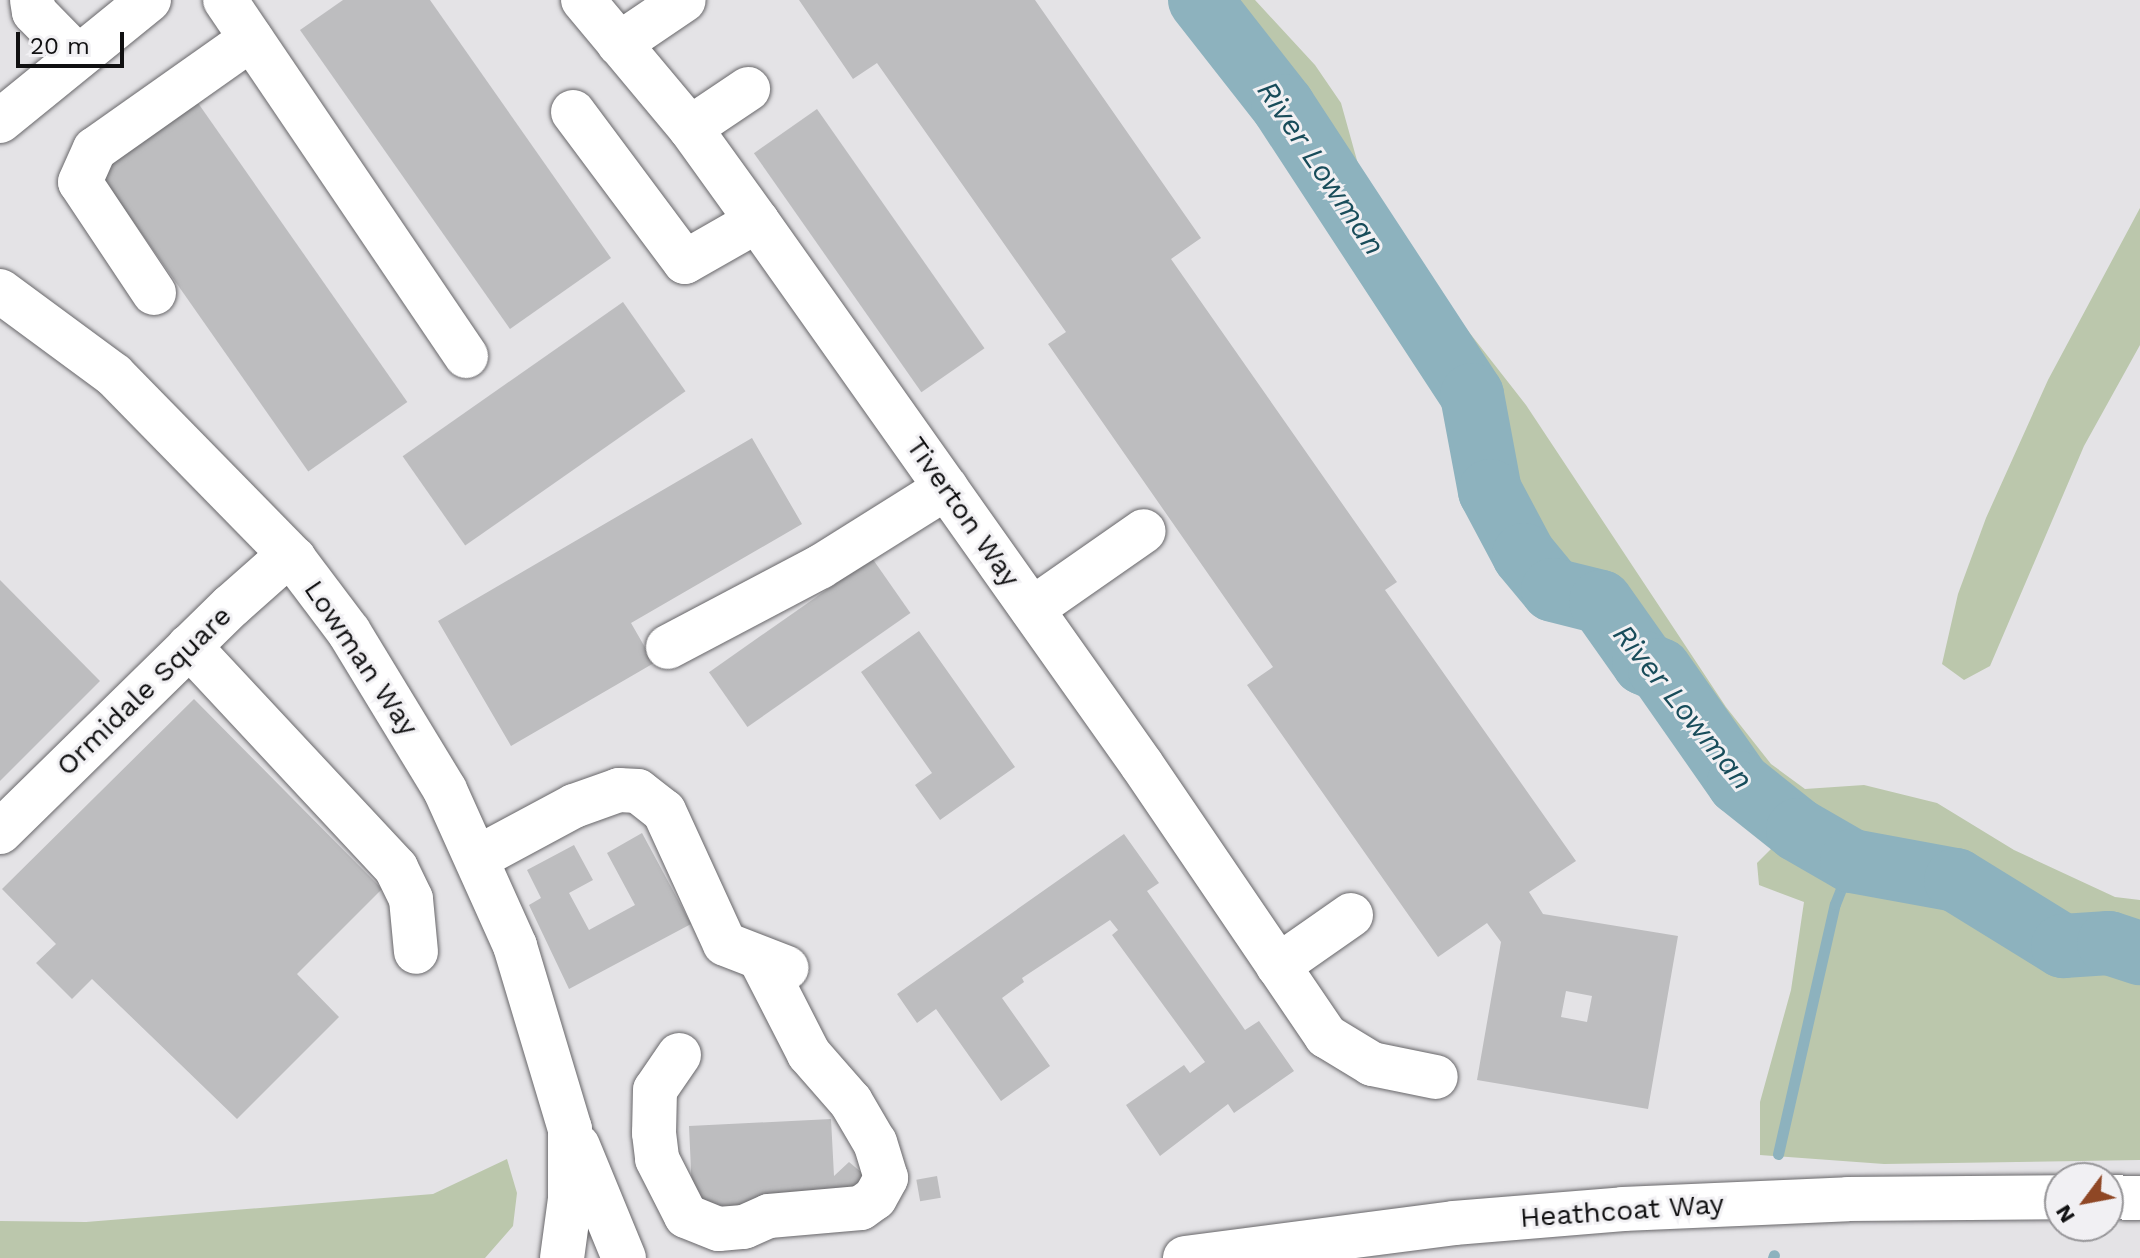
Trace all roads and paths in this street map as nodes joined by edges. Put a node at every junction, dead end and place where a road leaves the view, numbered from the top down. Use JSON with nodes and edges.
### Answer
{"nodes":[{"id":1,"x":32,"y":0,"type":"edge"},
{"id":2,"x":149,"y":0,"type":"edge"},
{"id":3,"x":225,"y":0,"type":"edge"},
{"id":4,"x":583,"y":0,"type":"edge"},
{"id":5,"x":684,"y":0,"type":"edge"},
{"id":6,"x":251,"y":39,"type":"junction"},
{"id":7,"x":619,"y":44,"type":"junction"},
{"id":8,"x":78,"y":57,"type":"junction"},
{"id":9,"x":748,"y":89,"type":"dead end"},
{"id":10,"x":573,"y":112,"type":"dead end"},
{"id":11,"x":0,"y":121,"type":"edge"},
{"id":12,"x":690,"y":128,"type":"junction"},
{"id":13,"x":757,"y":221,"type":"junction"},
{"id":14,"x":0,"y":291,"type":"edge"},
{"id":15,"x":154,"y":293,"type":"dead end"},
{"id":16,"x":466,"y":356,"type":"dead end"},
{"id":17,"x":946,"y":488,"type":"junction"},
{"id":18,"x":1144,"y":531,"type":"dead end"},
{"id":19,"x":294,"y":559,"type":"junction"},
{"id":20,"x":1032,"y":609,"type":"junction"},
{"id":21,"x":189,"y":646,"type":"junction"},
{"id":22,"x":668,"y":647,"type":"dead end"},
{"id":23,"x":0,"y":832,"type":"edge"},
{"id":24,"x":479,"y":857,"type":"junction"},
{"id":25,"x":1351,"y":915,"type":"dead end"},
{"id":26,"x":416,"y":952,"type":"dead end"},
{"id":27,"x":1278,"y":966,"type":"junction"},
{"id":28,"x":679,"y":1055,"type":"dead end"},
{"id":29,"x":1436,"y":1077,"type":"dead end"},
{"id":30,"x":570,"y":1129,"type":"junction"},
{"id":31,"x":2044,"y":1197,"type":"edge"},
{"id":32,"x":562,"y":1258,"type":"edge"},
{"id":33,"x":624,"y":1258,"type":"edge"},
{"id":34,"x":1185,"y":1258,"type":"edge"}],
"edges":[{"from":1,"to":8,"type":"street"},
{"from":2,"to":8,"type":"street"},
{"from":3,"to":6,"type":"street"},
{"from":4,"to":7,"type":"street","name":"Tiverton Way"},
{"from":5,"to":7,"type":"street"},
{"from":6,"to":15,"type":"street"},
{"from":6,"to":16,"type":"street"},
{"from":7,"to":12,"type":"street","name":"Tiverton Way"},
{"from":8,"to":11,"type":"street"},
{"from":9,"to":12,"type":"street"},
{"from":10,"to":13,"type":"street"},
{"from":12,"to":13,"type":"street","name":"Tiverton Way"},
{"from":13,"to":17,"type":"street","name":"Tiverton Way"},
{"from":14,"to":19,"type":"street","name":"Lowman Way"},
{"from":17,"to":20,"type":"street","name":"Tiverton Way"},
{"from":17,"to":22,"type":"street"},
{"from":18,"to":20,"type":"street"},
{"from":19,"to":21,"type":"street","name":"Ormidale Square"},
{"from":19,"to":24,"type":"street","name":"Lowman Way"},
{"from":20,"to":27,"type":"street","name":"Tiverton Way"},
{"from":21,"to":23,"type":"street","name":"Ormidale Square"},
{"from":21,"to":26,"type":"street"},
{"from":24,"to":28,"type":"street"},
{"from":24,"to":30,"type":"street","name":"Lowman Way"},
{"from":25,"to":27,"type":"street"},
{"from":27,"to":29,"type":"street","name":"Tiverton Way"},
{"from":30,"to":32,"type":"street","name":"Lowman Way"},
{"from":30,"to":33,"type":"street","name":"Lowman Way"},
{"from":31,"to":34,"type":"street","name":"Heathcoat Way"}]}
